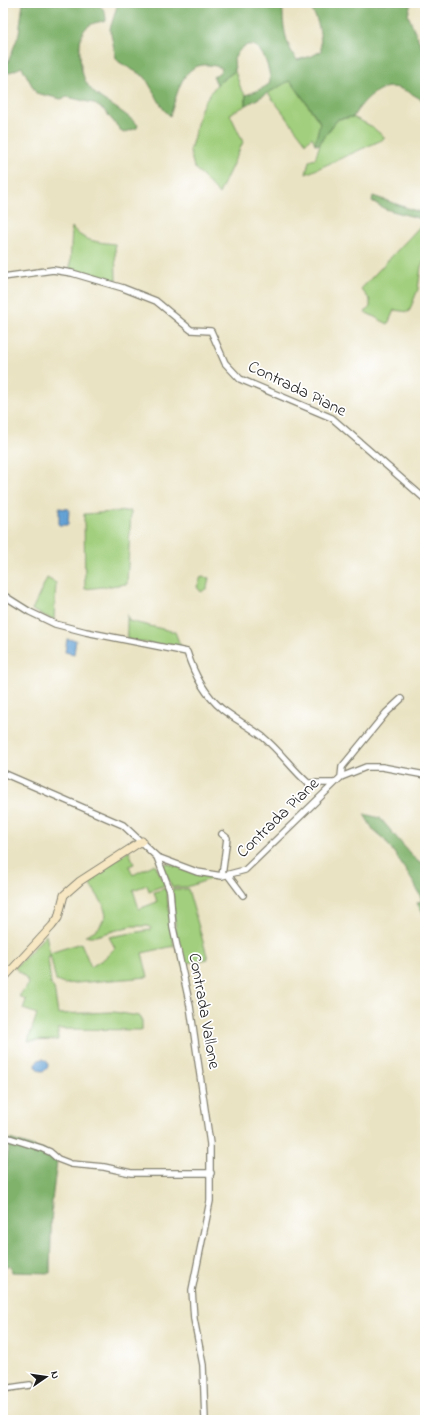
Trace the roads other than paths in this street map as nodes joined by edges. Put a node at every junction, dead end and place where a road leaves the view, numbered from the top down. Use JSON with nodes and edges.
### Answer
{"nodes":[{"id":1,"x":3,"y":277,"type":"edge"},
{"id":2,"x":425,"y":499,"type":"edge"},
{"id":3,"x":3,"y":595,"type":"edge"},
{"id":4,"x":401,"y":699,"type":"dead end"},
{"id":5,"x":3,"y":773,"type":"edge"},
{"id":6,"x":425,"y":775,"type":"edge"},
{"id":7,"x":341,"y":777,"type":"junction"},
{"id":8,"x":334,"y":783,"type":"junction"},
{"id":9,"x":222,"y":834,"type":"dead end"},
{"id":10,"x":142,"y":840,"type":"junction"},
{"id":11,"x":157,"y":857,"type":"junction"},
{"id":12,"x":225,"y":875,"type":"junction"},
{"id":13,"x":243,"y":895,"type":"dead end"},
{"id":14,"x":3,"y":979,"type":"edge"},
{"id":15,"x":3,"y":1136,"type":"edge"},
{"id":16,"x":211,"y":1173,"type":"junction"},
{"id":17,"x":30,"y":1385,"type":"dead end"},
{"id":18,"x":3,"y":1389,"type":"edge"},
{"id":19,"x":205,"y":1420,"type":"edge"}],
"edges":[{"from":1,"to":2,"type":"street","name":"Contrada Piane"},
{"from":3,"to":8,"type":"street"},
{"from":4,"to":7,"type":"street"},
{"from":5,"to":10,"type":"street","name":"Contrada Piane"},
{"from":6,"to":7,"type":"street","name":"Contrada Piane"},
{"from":7,"to":8,"type":"street","name":"Contrada Piane"},
{"from":8,"to":12,"type":"street","name":"Contrada Piane"},
{"from":9,"to":12,"type":"street"},
{"from":10,"to":11,"type":"street","name":"Contrada Piane"},
{"from":10,"to":14,"type":"street"},
{"from":11,"to":12,"type":"street","name":"Contrada Piane"},
{"from":11,"to":16,"type":"street","name":"Contrada Vallone"},
{"from":12,"to":13,"type":"street"},
{"from":15,"to":16,"type":"street"},
{"from":16,"to":19,"type":"street","name":"Contrada Vallone"},
{"from":17,"to":18,"type":"street"}]}
